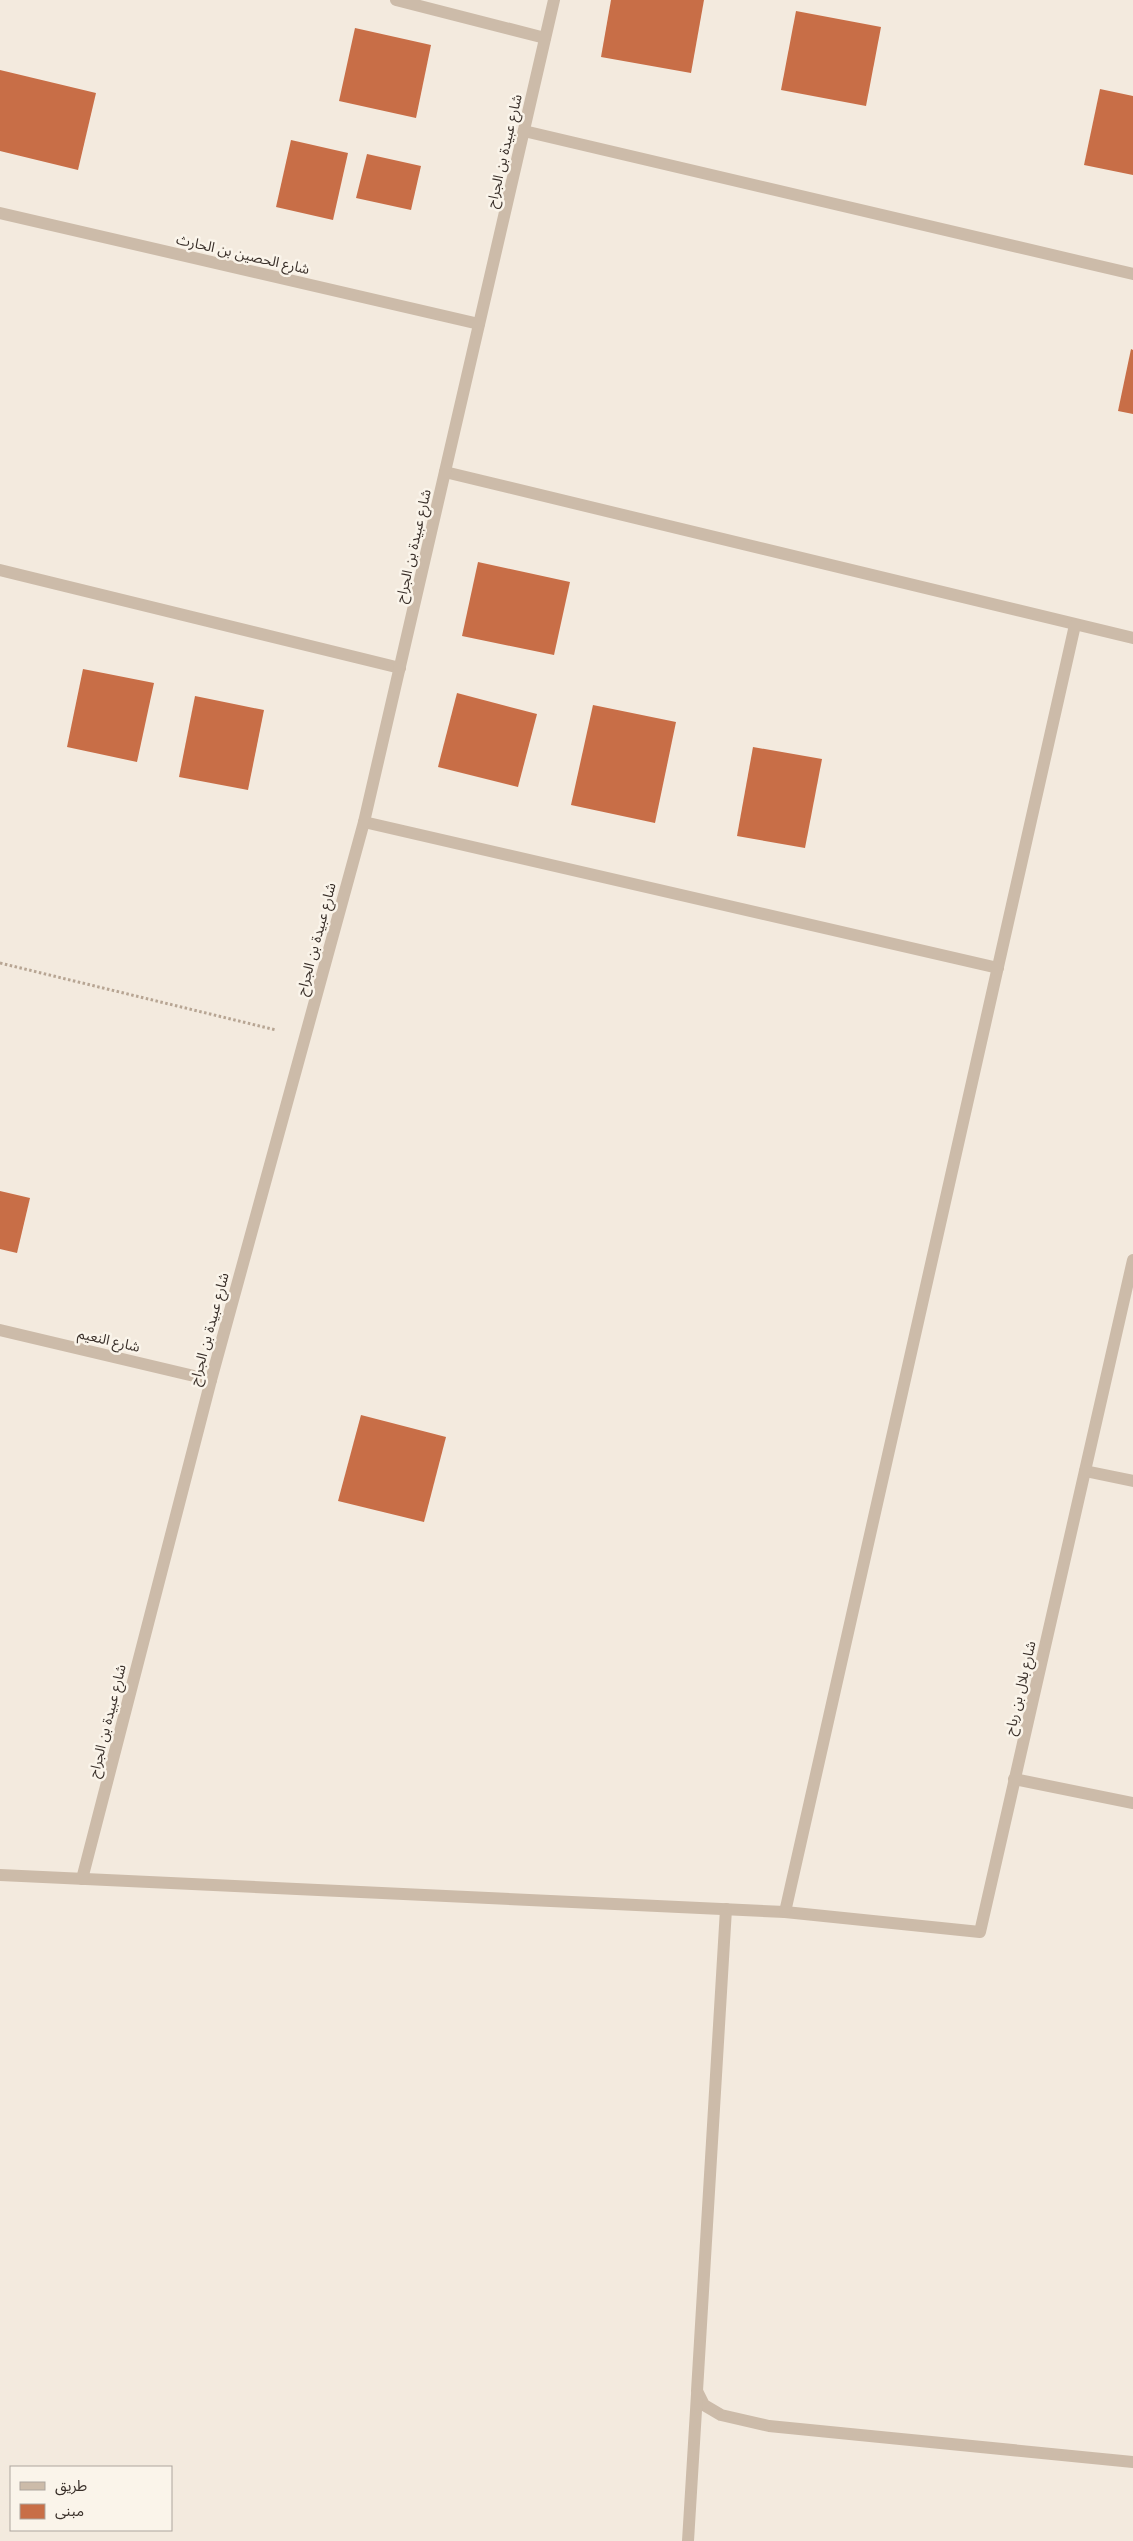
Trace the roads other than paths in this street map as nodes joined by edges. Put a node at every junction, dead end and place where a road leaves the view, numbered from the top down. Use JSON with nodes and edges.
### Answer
{"nodes":[{"id":1,"x":396,"y":0,"type":"edge"},
{"id":2,"x":554,"y":0,"type":"edge"},
{"id":3,"x":545,"y":38,"type":"junction"},
{"id":4,"x":524,"y":130,"type":"junction"},
{"id":5,"x":0,"y":213,"type":"edge"},
{"id":6,"x":1133,"y":274,"type":"edge"},
{"id":7,"x":479,"y":324,"type":"junction"},
{"id":8,"x":445,"y":472,"type":"junction"},
{"id":9,"x":0,"y":570,"type":"edge"},
{"id":10,"x":1075,"y":625,"type":"junction"},
{"id":11,"x":1133,"y":638,"type":"edge"},
{"id":12,"x":400,"y":668,"type":"junction"},
{"id":13,"x":364,"y":822,"type":"junction"},
{"id":14,"x":998,"y":968,"type":"junction"},
{"id":15,"x":1133,"y":1260,"type":"edge"},
{"id":16,"x":0,"y":1330,"type":"edge"},
{"id":17,"x":211,"y":1380,"type":"junction"},
{"id":18,"x":1085,"y":1471,"type":"junction"},
{"id":19,"x":1133,"y":1481,"type":"edge"},
{"id":20,"x":1014,"y":1779,"type":"junction"},
{"id":21,"x":1133,"y":1803,"type":"edge"},
{"id":22,"x":0,"y":1875,"type":"edge"},
{"id":23,"x":82,"y":1879,"type":"junction"},
{"id":24,"x":726,"y":1909,"type":"junction"},
{"id":25,"x":785,"y":1912,"type":"junction"},
{"id":26,"x":725,"y":1929,"type":"junction"},
{"id":27,"x":1133,"y":2462,"type":"edge"},
{"id":28,"x":688,"y":2541,"type":"edge"}],
"edges":[{"from":1,"to":3,"type":"street"},
{"from":2,"to":3,"type":"street","name":"شارع عبيدة بن الجراح"},
{"from":3,"to":4,"type":"street","name":"شارع عبيدة بن الجراح"},
{"from":4,"to":6,"type":"street"},
{"from":4,"to":7,"type":"street","name":"شارع عبيدة بن الجراح"},
{"from":5,"to":7,"type":"street","name":"شارع الحصين بن الحارث"},
{"from":7,"to":8,"type":"street","name":"شارع عبيدة بن الجراح"},
{"from":8,"to":10,"type":"street"},
{"from":8,"to":12,"type":"street","name":"شارع عبيدة بن الجراح"},
{"from":9,"to":12,"type":"street"},
{"from":10,"to":11,"type":"street"},
{"from":10,"to":14,"type":"street"},
{"from":12,"to":13,"type":"street","name":"شارع عبيدة بن الجراح"},
{"from":13,"to":14,"type":"street"},
{"from":13,"to":17,"type":"street","name":"شارع عبيدة بن الجراح"},
{"from":14,"to":25,"type":"street"},
{"from":15,"to":18,"type":"street","name":"شارع بلال بن رباح"},
{"from":16,"to":17,"type":"street","name":"شارع النعيم"},
{"from":17,"to":23,"type":"street","name":"شارع عبيدة بن الجراح"},
{"from":18,"to":19,"type":"street"},
{"from":18,"to":20,"type":"street","name":"شارع بلال بن رباح"},
{"from":20,"to":21,"type":"street"},
{"from":20,"to":25,"type":"street","name":"شارع بلال بن رباح"},
{"from":22,"to":23,"type":"street"},
{"from":23,"to":24,"type":"street"},
{"from":24,"to":25,"type":"street"},
{"from":24,"to":26,"type":"street"},
{"from":26,"to":27,"type":"street"},
{"from":26,"to":28,"type":"street"}]}
